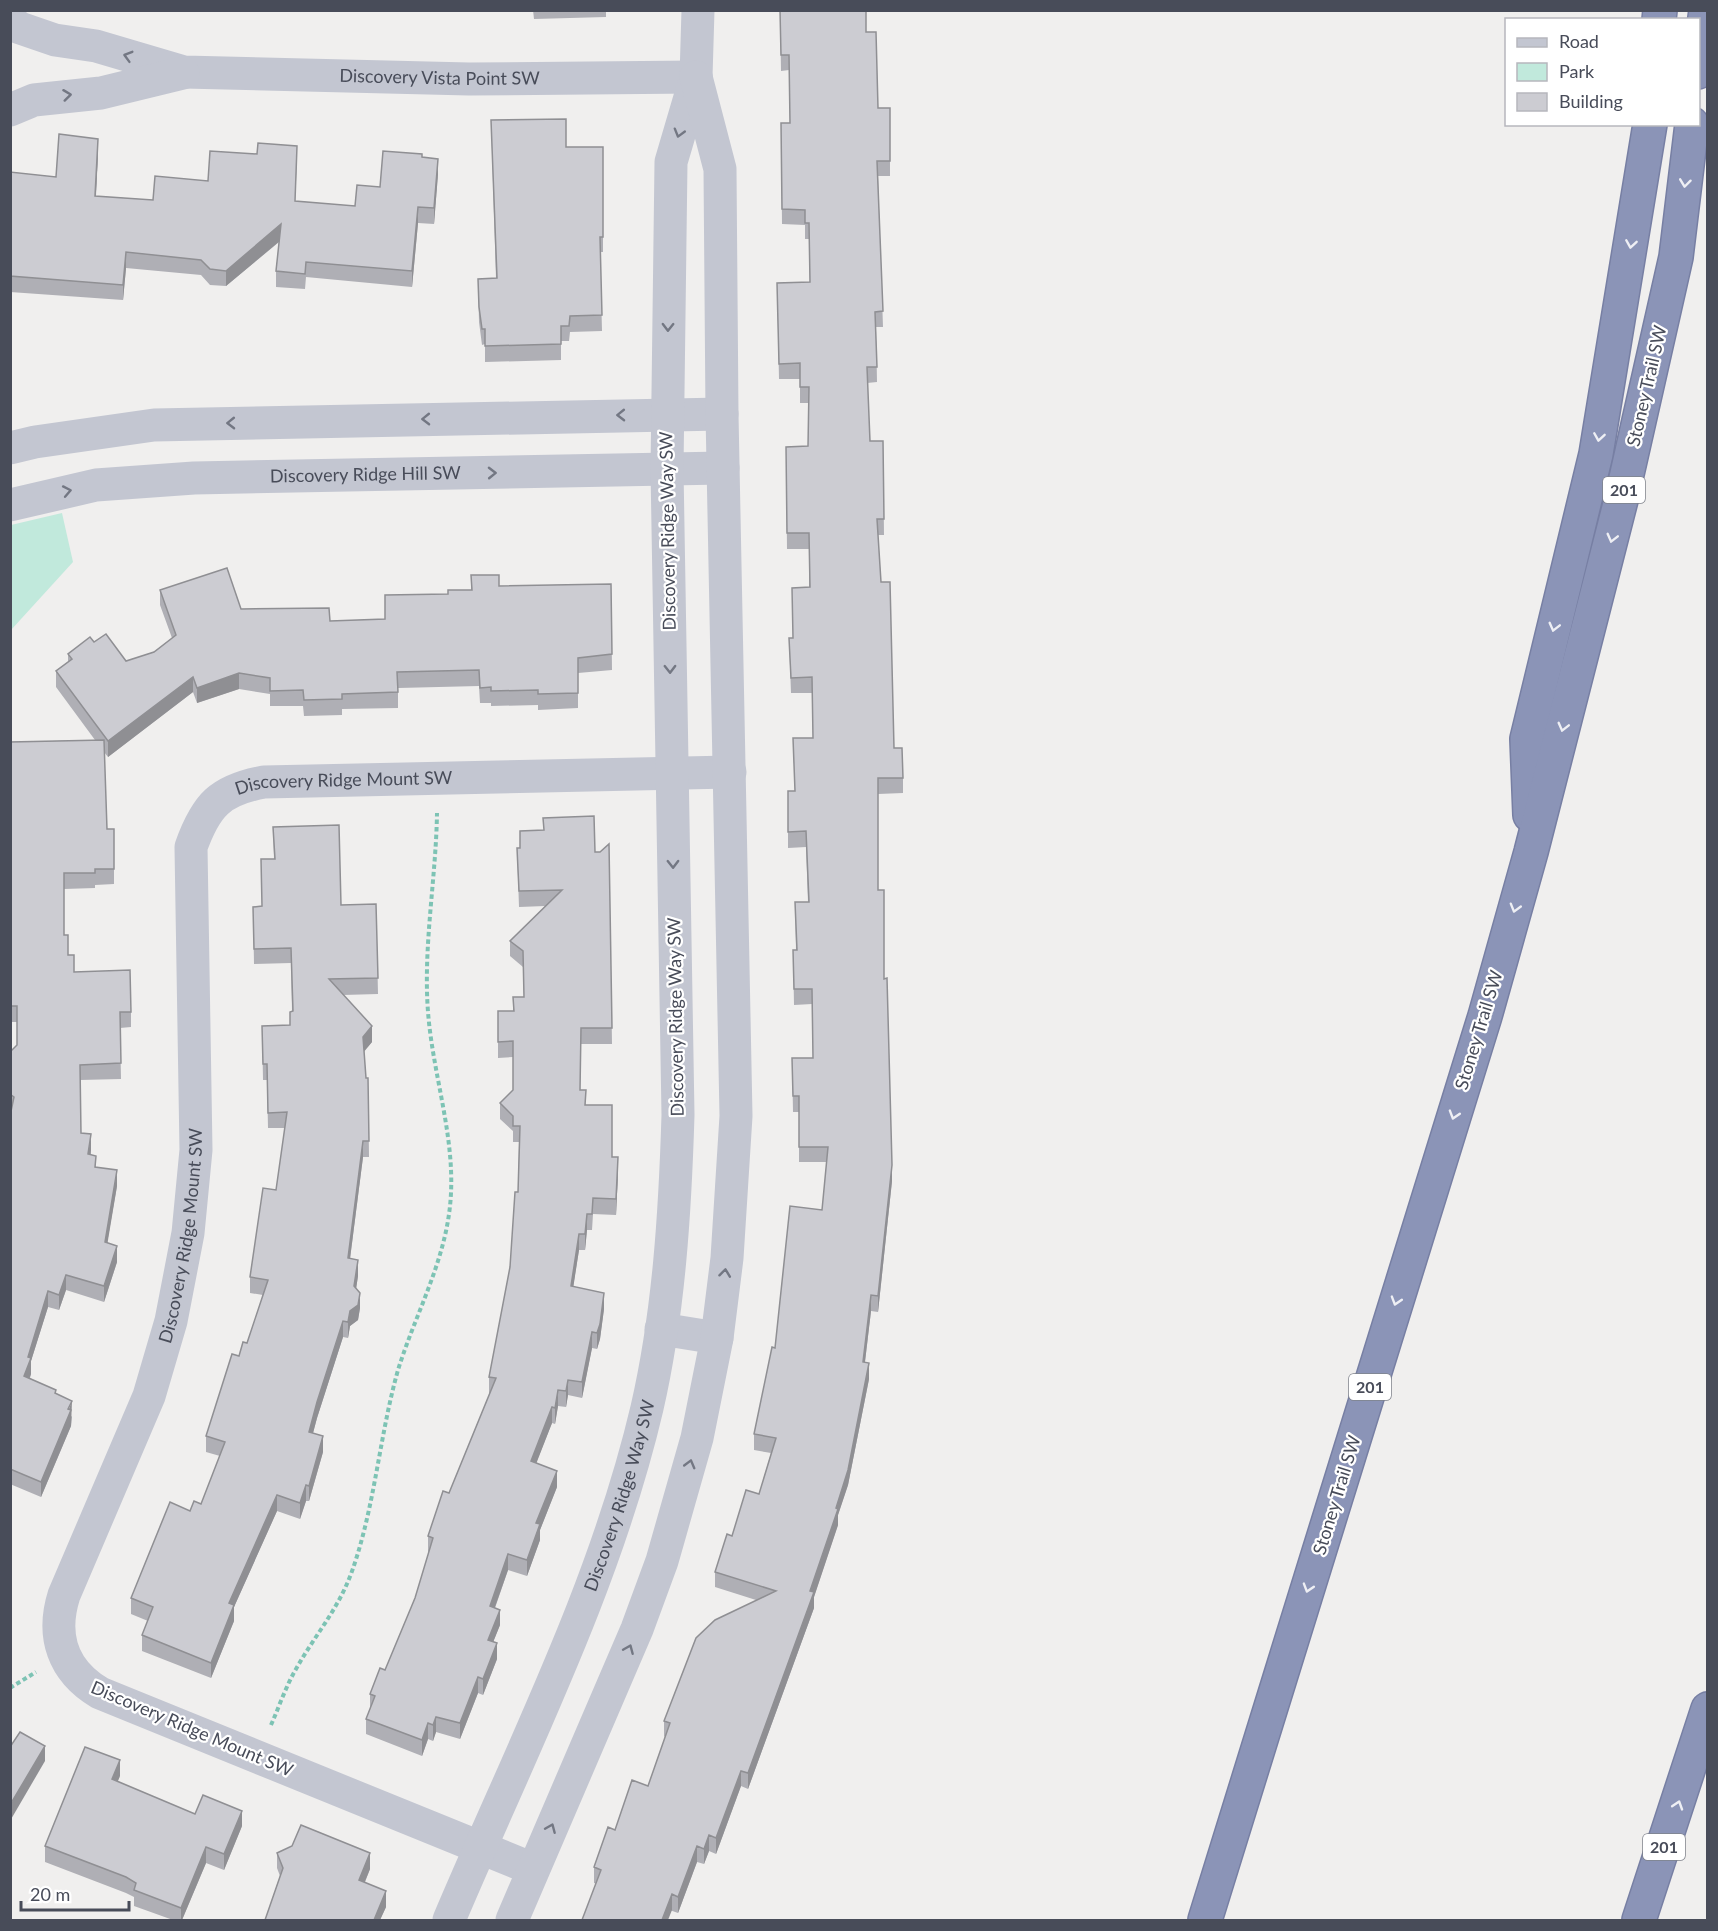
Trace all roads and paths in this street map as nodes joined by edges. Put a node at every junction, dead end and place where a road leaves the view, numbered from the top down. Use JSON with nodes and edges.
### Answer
{"nodes":[{"id":1,"x":698,"y":10,"type":"edge"},
{"id":2,"x":1706,"y":10,"type":"edge"},
{"id":3,"x":10,"y":21,"type":"edge"},
{"id":4,"x":1700,"y":56,"type":"edge"},
{"id":5,"x":184,"y":72,"type":"junction"},
{"id":6,"x":696,"y":77,"type":"junction"},
{"id":7,"x":10,"y":110,"type":"edge"},
{"id":8,"x":1650,"y":126,"type":"edge"},
{"id":9,"x":1692,"y":126,"type":"edge"},
{"id":10,"x":722,"y":414,"type":"junction"},
{"id":11,"x":667,"y":415,"type":"junction"},
{"id":12,"x":10,"y":448,"type":"edge"},
{"id":13,"x":723,"y":468,"type":"junction"},
{"id":14,"x":667,"y":469,"type":"junction"},
{"id":15,"x":10,"y":505,"type":"edge"},
{"id":16,"x":730,"y":772,"type":"junction"},
{"id":17,"x":671,"y":773,"type":"junction"},
{"id":18,"x":438,"y":808,"type":"dead end"},
{"id":19,"x":1531,"y":852,"type":"junction"},
{"id":20,"x":661,"y":1329,"type":"junction"},
{"id":21,"x":717,"y":1338,"type":"junction"},
{"id":22,"x":1707,"y":1709,"type":"edge"},
{"id":23,"x":269,"y":1729,"type":"dead end"},
{"id":24,"x":1707,"y":1736,"type":"edge"},
{"id":25,"x":1688,"y":1773,"type":"junction"},
{"id":26,"x":480,"y":1846,"type":"junction"},
{"id":27,"x":533,"y":1869,"type":"junction"},
{"id":28,"x":449,"y":1920,"type":"edge"},
{"id":29,"x":512,"y":1920,"type":"edge"},
{"id":30,"x":1205,"y":1920,"type":"edge"},
{"id":31,"x":1639,"y":1920,"type":"edge"}],
"edges":[{"from":1,"to":6,"type":"street","name":"Discovery Ridge Way SW"},
{"from":2,"to":4,"type":"highway"},
{"from":5,"to":3,"type":"street","name":"Discovery Vista Point SW","one_way":true},
{"from":5,"to":6,"type":"street","name":"Discovery Vista Point SW"},
{"from":7,"to":5,"type":"street","name":"Discovery Vista Point SW","one_way":true},
{"from":6,"to":10,"type":"street","name":"Discovery Ridge Way SW"},
{"from":6,"to":11,"type":"street","name":"Discovery Ridge Way SW","one_way":true},
{"from":8,"to":19,"type":"highway","one_way":true},
{"from":9,"to":19,"type":"highway","name":"Stoney Trail SW","number":"201","one_way":true},
{"from":10,"to":11,"type":"street"},
{"from":10,"to":13,"type":"street","name":"Discovery Ridge Way SW"},
{"from":11,"to":12,"type":"street","one_way":true},
{"from":11,"to":14,"type":"street","name":"Discovery Ridge Way SW"},
{"from":13,"to":14,"type":"street","name":"Discovery Ridge Hill SW"},
{"from":13,"to":16,"type":"street","name":"Discovery Ridge Way SW"},
{"from":15,"to":14,"type":"street","name":"Discovery Ridge Hill SW","one_way":true},
{"from":14,"to":17,"type":"street","name":"Discovery Ridge Way SW","one_way":true},
{"from":16,"to":17,"type":"street","name":"Discovery Ridge Mount SW"},
{"from":21,"to":16,"type":"street","name":"Discovery Ridge Way SW","one_way":true},
{"from":17,"to":20,"type":"street","name":"Discovery Ridge Way SW","one_way":true},
{"from":17,"to":26,"type":"street","name":"Discovery Ridge Mount SW"},
{"from":18,"to":23,"type":"path"},
{"from":19,"to":30,"type":"highway","name":"Stoney Trail SW","number":"201","one_way":true},
{"from":20,"to":21,"type":"street"},
{"from":20,"to":26,"type":"street","name":"Discovery Ridge Way SW"},
{"from":27,"to":21,"type":"street","name":"Discovery Ridge Way SW","one_way":true},
{"from":22,"to":25,"type":"highway","number":"201"},
{"from":24,"to":25,"type":"highway"},
{"from":31,"to":25,"type":"highway","number":"201","one_way":true},
{"from":26,"to":27,"type":"street","name":"Discovery Ridge Mount SW"},
{"from":26,"to":28,"type":"street","name":"Discovery Ridge Way SW"},
{"from":27,"to":29,"type":"street","name":"Discovery Ridge Way SW"}]}
